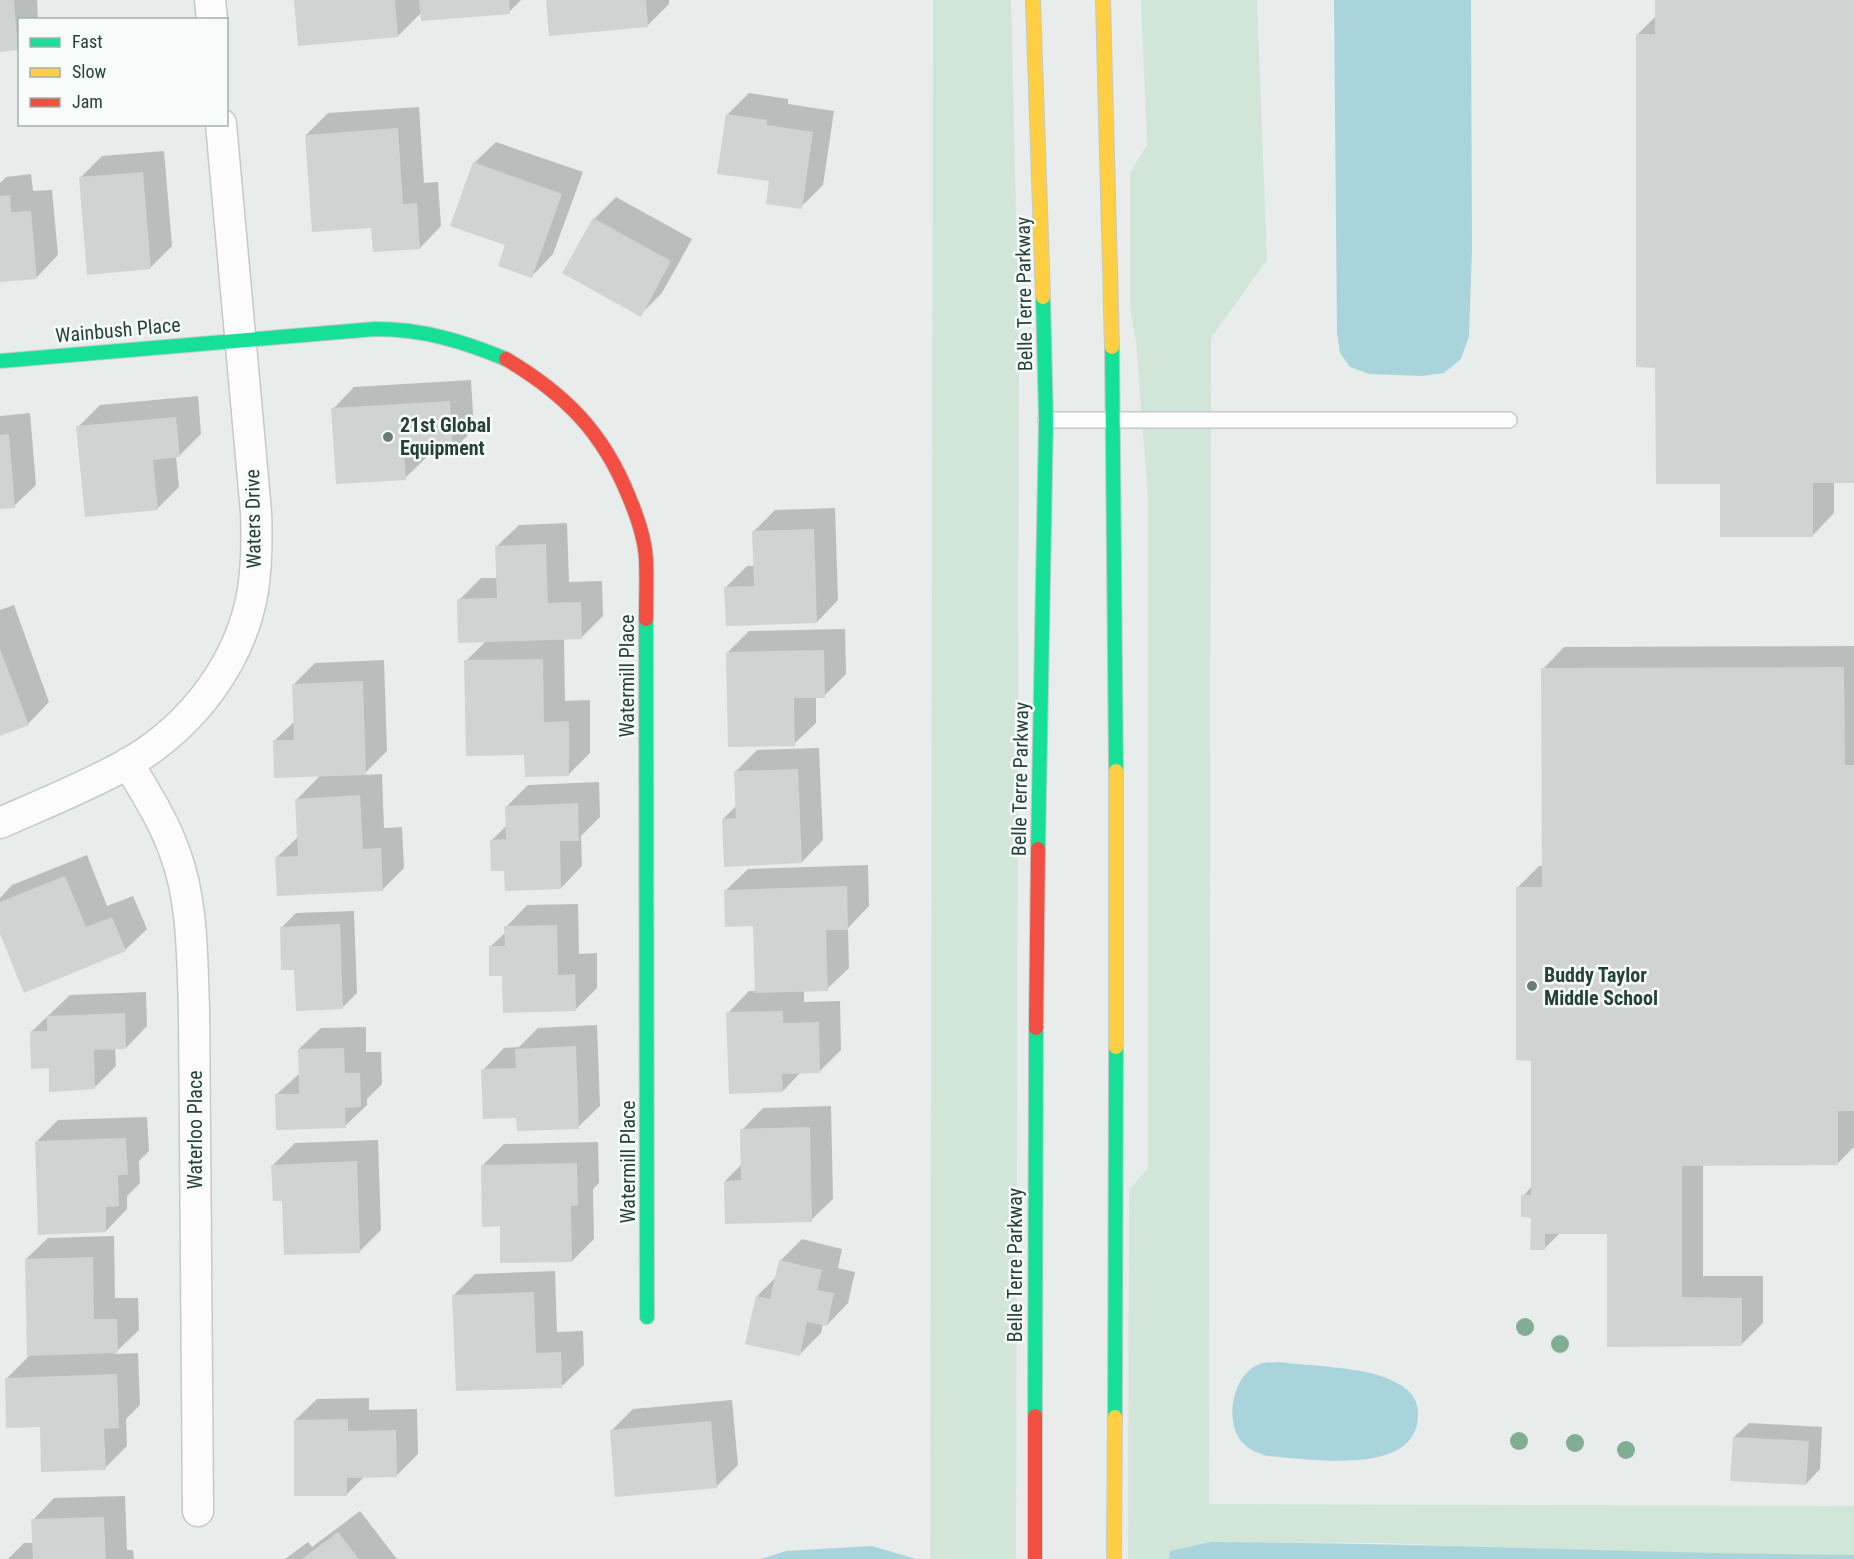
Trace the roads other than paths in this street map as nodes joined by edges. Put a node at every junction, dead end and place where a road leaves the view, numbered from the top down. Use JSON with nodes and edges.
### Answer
{"nodes":[{"id":1,"x":210,"y":0,"type":"edge"},
{"id":2,"x":1033,"y":0,"type":"edge"},
{"id":3,"x":1102,"y":0,"type":"edge"},
{"id":4,"x":212,"y":18,"type":"edge"},
{"id":5,"x":221,"y":126,"type":"edge"},
{"id":6,"x":241,"y":339,"type":"junction"},
{"id":7,"x":0,"y":361,"type":"edge"},
{"id":8,"x":1046,"y":420,"type":"junction"},
{"id":9,"x":1509,"y":420,"type":"dead end"},
{"id":10,"x":1113,"y":421,"type":"junction"},
{"id":11,"x":128,"y":763,"type":"junction"},
{"id":12,"x":0,"y":823,"type":"edge"},
{"id":13,"x":647,"y":1317,"type":"dead end"},
{"id":14,"x":198,"y":1510,"type":"dead end"},
{"id":15,"x":1035,"y":1559,"type":"edge"},
{"id":16,"x":1114,"y":1559,"type":"edge"}],
"edges":[{"from":1,"to":4,"type":"street"},
{"from":2,"to":8,"type":"main road","name":"Belle Terre Parkway"},
{"from":3,"to":10,"type":"main road"},
{"from":5,"to":6,"type":"street","name":"Waters Drive"},
{"from":6,"to":7,"type":"main road","name":"Wainbush Place"},
{"from":6,"to":11,"type":"street","name":"Waters Drive"},
{"from":6,"to":13,"type":"main road","name":"Watermill Place"},
{"from":8,"to":10,"type":"lane"},
{"from":8,"to":15,"type":"main road","name":"Belle Terre Parkway"},
{"from":9,"to":10,"type":"lane"},
{"from":10,"to":16,"type":"main road"},
{"from":11,"to":12,"type":"street","name":"Waters Drive"},
{"from":11,"to":14,"type":"street","name":"Waterloo Place"}]}
